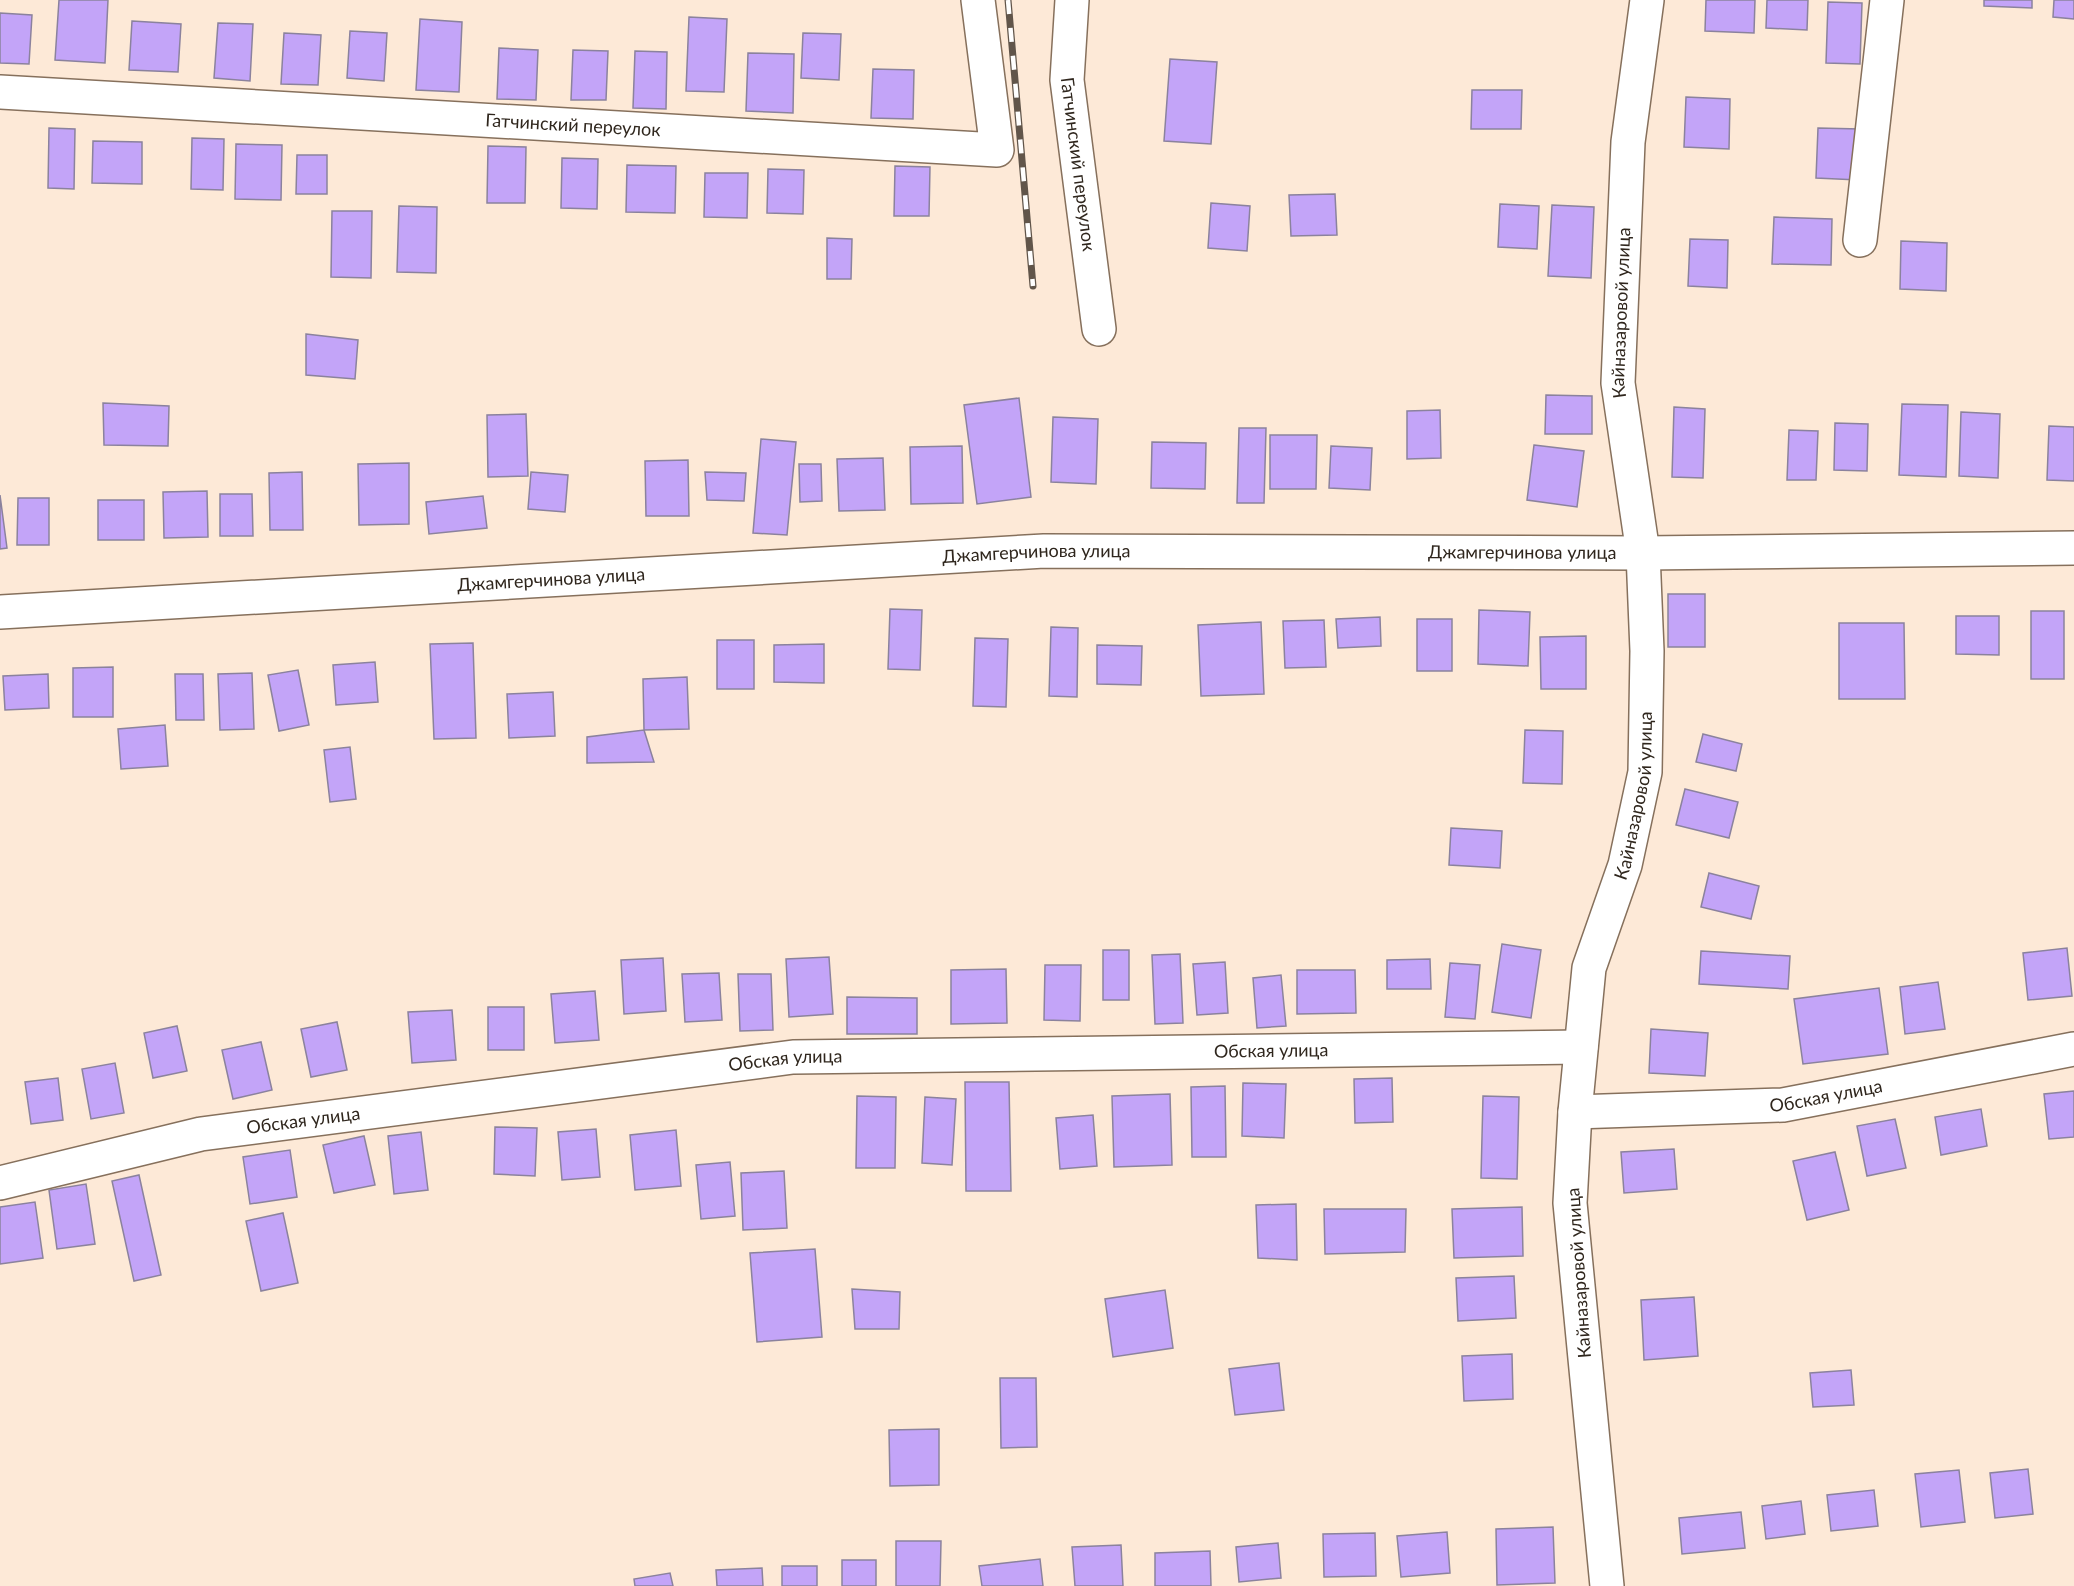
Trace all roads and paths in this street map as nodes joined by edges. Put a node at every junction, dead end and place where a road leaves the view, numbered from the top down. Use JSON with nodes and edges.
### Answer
{"nodes":[{"id":1,"x":978,"y":0,"type":"edge"},
{"id":2,"x":1072,"y":0,"type":"edge"},
{"id":3,"x":1647,"y":0,"type":"edge"},
{"id":4,"x":1887,"y":0,"type":"edge"},
{"id":5,"x":0,"y":92,"type":"edge"},
{"id":6,"x":1860,"y":240,"type":"dead end"},
{"id":7,"x":1099,"y":329,"type":"dead end"},
{"id":8,"x":2074,"y":548,"type":"edge"},
{"id":9,"x":1643,"y":553,"type":"junction"},
{"id":10,"x":0,"y":612,"type":"edge"},
{"id":11,"x":1581,"y":1047,"type":"junction"},
{"id":12,"x":2074,"y":1049,"type":"edge"},
{"id":13,"x":1575,"y":1112,"type":"junction"},
{"id":14,"x":0,"y":1183,"type":"edge"},
{"id":15,"x":1607,"y":1586,"type":"edge"}],
"edges":[{"from":1,"to":5,"type":"street","name":"Гатчинский переулок"},
{"from":2,"to":7,"type":"street","name":"Гатчинский переулок"},
{"from":3,"to":9,"type":"street","name":"Кайназаровой улица"},
{"from":4,"to":6,"type":"street"},
{"from":8,"to":9,"type":"street","name":"Джамгерчинова улица"},
{"from":9,"to":10,"type":"street","name":"Джамгерчинова улица"},
{"from":9,"to":11,"type":"street","name":"Кайназаровой улица"},
{"from":11,"to":13,"type":"street","name":"Кайназаровой улица"},
{"from":11,"to":14,"type":"street","name":"Обская улица"},
{"from":12,"to":13,"type":"street","name":"Обская улица"},
{"from":13,"to":15,"type":"street","name":"Кайназаровой улица"}]}
